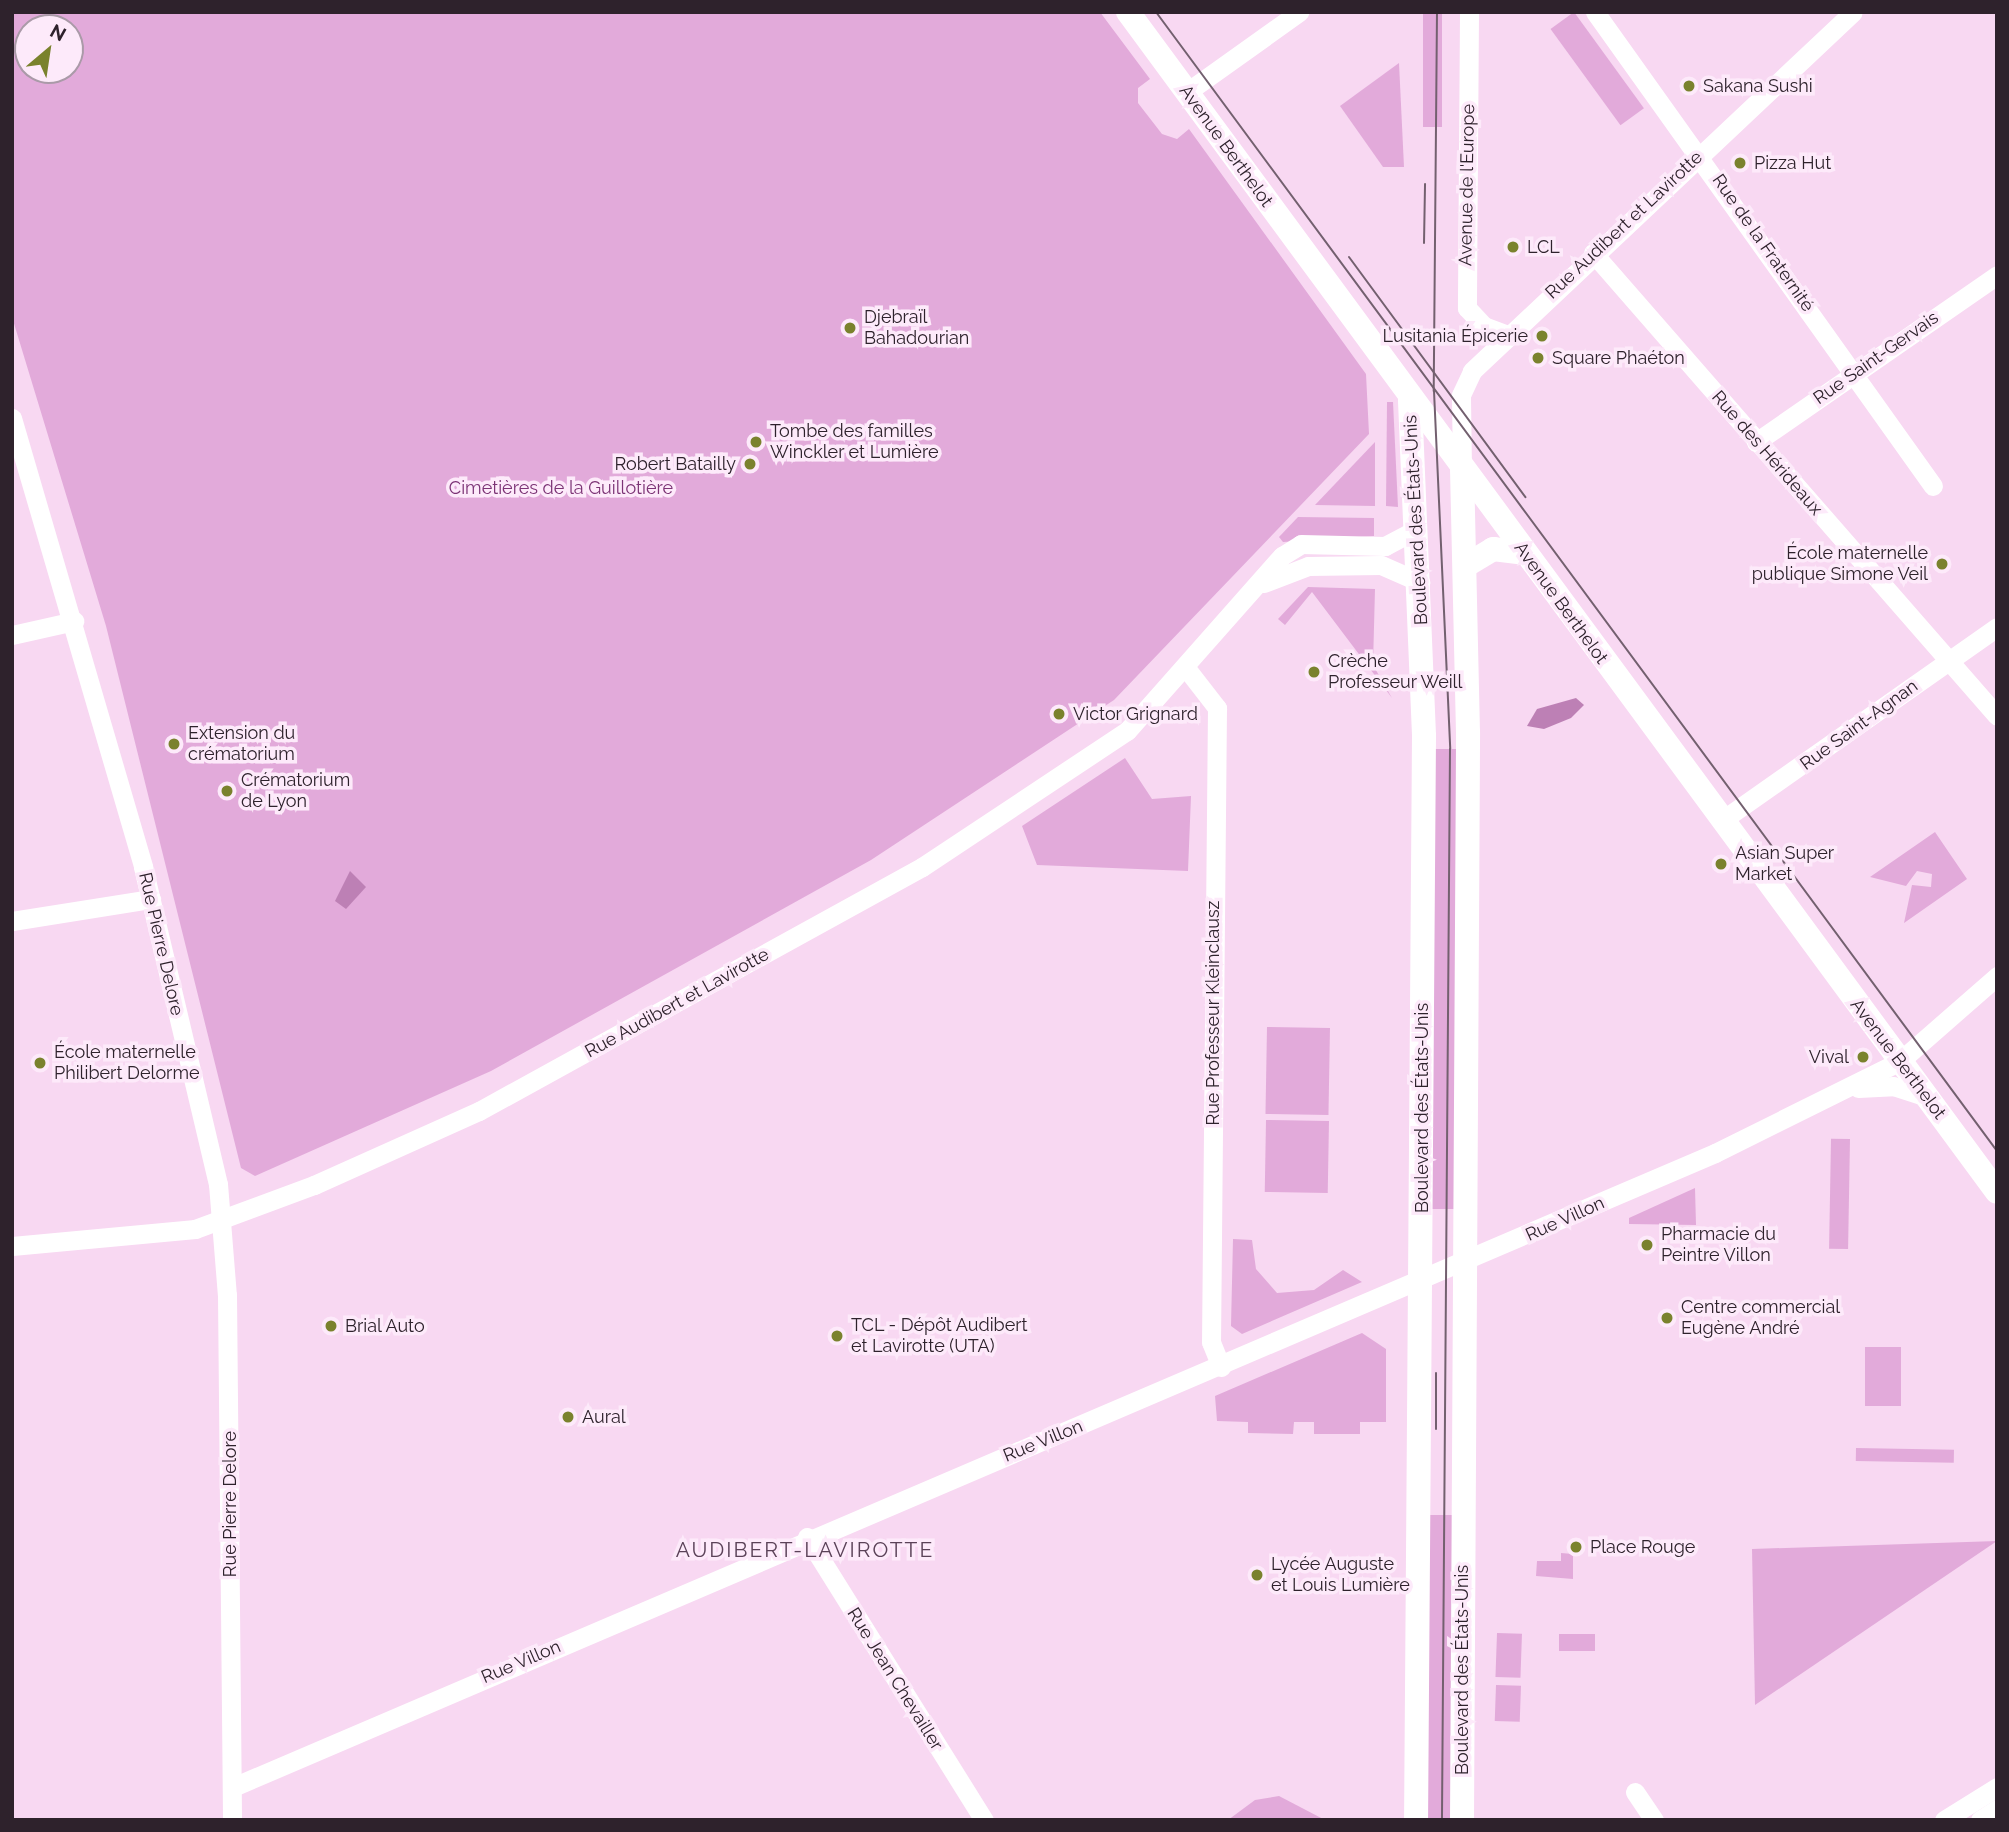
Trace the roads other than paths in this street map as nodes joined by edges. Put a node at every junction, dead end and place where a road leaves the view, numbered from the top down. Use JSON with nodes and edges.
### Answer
{"nodes":[{"id":1,"x":1128,"y":12,"type":"edge"},
{"id":2,"x":1299,"y":12,"type":"edge"},
{"id":3,"x":1469,"y":12,"type":"edge"},
{"id":4,"x":1595,"y":12,"type":"edge"},
{"id":5,"x":1853,"y":12,"type":"edge"},
{"id":6,"x":1187,"y":92,"type":"junction"},
{"id":7,"x":1700,"y":155,"type":"junction"},
{"id":8,"x":1594,"y":253,"type":"junction"},
{"id":9,"x":1997,"y":275,"type":"edge"},
{"id":10,"x":1507,"y":335,"type":"junction"},
{"id":11,"x":1855,"y":373,"type":"junction"},
{"id":12,"x":1409,"y":397,"type":"junction"},
{"id":13,"x":12,"y":418,"type":"edge"},
{"id":14,"x":1756,"y":442,"type":"junction"},
{"id":15,"x":1462,"y":471,"type":"junction"},
{"id":16,"x":1933,"y":485,"type":"dead end"},
{"id":17,"x":1417,"y":529,"type":"junction"},
{"id":18,"x":1524,"y":553,"type":"junction"},
{"id":19,"x":1465,"y":566,"type":"junction"},
{"id":20,"x":1420,"y":582,"type":"junction"},
{"id":21,"x":1255,"y":589,"type":"junction"},
{"id":22,"x":75,"y":621,"type":"junction"},
{"id":23,"x":1997,"y":627,"type":"edge"},
{"id":24,"x":12,"y":635,"type":"edge"},
{"id":25,"x":1948,"y":661,"type":"junction"},
{"id":26,"x":1186,"y":668,"type":"junction"},
{"id":27,"x":1997,"y":716,"type":"edge"},
{"id":28,"x":1721,"y":821,"type":"junction"},
{"id":29,"x":151,"y":899,"type":"junction"},
{"id":30,"x":12,"y":921,"type":"edge"},
{"id":31,"x":1997,"y":976,"type":"edge"},
{"id":32,"x":1900,"y":1061,"type":"junction"},
{"id":33,"x":1850,"y":1088,"type":"junction"},
{"id":34,"x":1926,"y":1097,"type":"junction"},
{"id":35,"x":1997,"y":1192,"type":"edge"},
{"id":36,"x":222,"y":1221,"type":"junction"},
{"id":37,"x":12,"y":1246,"type":"edge"},
{"id":38,"x":1466,"y":1264,"type":"junction"},
{"id":39,"x":1419,"y":1284,"type":"junction"},
{"id":40,"x":1221,"y":1367,"type":"junction"},
{"id":41,"x":807,"y":1538,"type":"junction"},
{"id":42,"x":233,"y":1787,"type":"junction"},
{"id":43,"x":1997,"y":1787,"type":"edge"},
{"id":44,"x":1635,"y":1792,"type":"dead end"},
{"id":45,"x":1997,"y":1809,"type":"edge"},
{"id":46,"x":232,"y":1820,"type":"edge"},
{"id":47,"x":984,"y":1820,"type":"edge"},
{"id":48,"x":1416,"y":1820,"type":"edge"},
{"id":49,"x":1462,"y":1820,"type":"edge"},
{"id":50,"x":1654,"y":1820,"type":"edge"},
{"id":51,"x":1944,"y":1820,"type":"edge"},
{"id":52,"x":1980,"y":1820,"type":"edge"}],
"edges":[{"from":1,"to":6,"type":"main road","name":"Avenue Berthelot"},
{"from":2,"to":6,"type":"street"},
{"from":3,"to":10,"type":"street","name":"Avenue de l'Europe"},
{"from":4,"to":7,"type":"street","name":"Rue de la Fraternité"},
{"from":5,"to":7,"type":"street","name":"Rue Audibert et Lavirotte"},
{"from":6,"to":12,"type":"main road","name":"Avenue Berthelot"},
{"from":7,"to":8,"type":"street","name":"Rue Audibert et Lavirotte"},
{"from":7,"to":11,"type":"street","name":"Rue de la Fraternité"},
{"from":8,"to":10,"type":"street","name":"Rue Audibert et Lavirotte"},
{"from":8,"to":14,"type":"street","name":"Rue des Hérideaux"},
{"from":9,"to":11,"type":"street","name":"Rue Saint-Gervais"},
{"from":10,"to":15,"type":"street","name":"Rue Audibert et Lavirotte"},
{"from":11,"to":14,"type":"street","name":"Rue Saint-Gervais"},
{"from":11,"to":16,"type":"street","name":"Rue de la Fraternité"},
{"from":12,"to":15,"type":"main road","name":"Avenue Berthelot"},
{"from":12,"to":17,"type":"main road","name":"Boulevard des États-Unis"},
{"from":13,"to":22,"type":"street","name":"Rue Pierre Delore"},
{"from":14,"to":25,"type":"street","name":"Rue des Hérideaux"},
{"from":15,"to":18,"type":"main road","name":"Avenue Berthelot"},
{"from":15,"to":19,"type":"main road","name":"Boulevard des États-Unis"},
{"from":17,"to":20,"type":"main road","name":"Boulevard des États-Unis"},
{"from":17,"to":21,"type":"street","name":"Rue Audibert et Lavirotte"},
{"from":18,"to":19,"type":"main road"},
{"from":18,"to":28,"type":"main road","name":"Avenue Berthelot"},
{"from":19,"to":38,"type":"main road","name":"Boulevard des États-Unis"},
{"from":20,"to":21,"type":"street","name":"Rue Audibert et Lavirotte"},
{"from":20,"to":39,"type":"main road","name":"Boulevard des États-Unis"},
{"from":21,"to":26,"type":"street","name":"Rue Audibert et Lavirotte"},
{"from":22,"to":24,"type":"street"},
{"from":22,"to":29,"type":"street","name":"Rue Pierre Delore"},
{"from":23,"to":25,"type":"street","name":"Rue Saint-Agnan"},
{"from":25,"to":27,"type":"street","name":"Rue des Hérideaux"},
{"from":25,"to":28,"type":"street","name":"Rue Saint-Agnan"},
{"from":26,"to":36,"type":"street","name":"Rue Audibert et Lavirotte"},
{"from":26,"to":40,"type":"street","name":"Rue Professeur Kleinclausz"},
{"from":28,"to":32,"type":"main road","name":"Avenue Berthelot"},
{"from":29,"to":30,"type":"street"},
{"from":29,"to":36,"type":"street","name":"Rue Pierre Delore"},
{"from":31,"to":32,"type":"street","name":"Rue Villon"},
{"from":32,"to":33,"type":"street","name":"Rue Villon"},
{"from":32,"to":34,"type":"main road","name":"Avenue Berthelot"},
{"from":33,"to":34,"type":"street","name":"Rue Villon"},
{"from":33,"to":38,"type":"street","name":"Rue Villon"},
{"from":34,"to":35,"type":"main road","name":"Avenue Berthelot"},
{"from":36,"to":37,"type":"street","name":"Rue Audibert et Lavirotte"},
{"from":36,"to":42,"type":"street","name":"Rue Pierre Delore"},
{"from":38,"to":39,"type":"street","name":"Rue Villon"},
{"from":38,"to":49,"type":"main road","name":"Boulevard des États-Unis"},
{"from":39,"to":40,"type":"street","name":"Rue Villon"},
{"from":39,"to":48,"type":"main road","name":"Boulevard des États-Unis"},
{"from":40,"to":41,"type":"street","name":"Rue Villon"},
{"from":41,"to":42,"type":"street","name":"Rue Villon"},
{"from":41,"to":47,"type":"street","name":"Rue Jean Chevailler"},
{"from":42,"to":46,"type":"street","name":"Rue Pierre Delore"},
{"from":43,"to":51,"type":"street"},
{"from":44,"to":50,"type":"street"},
{"from":45,"to":52,"type":"street"}]}
